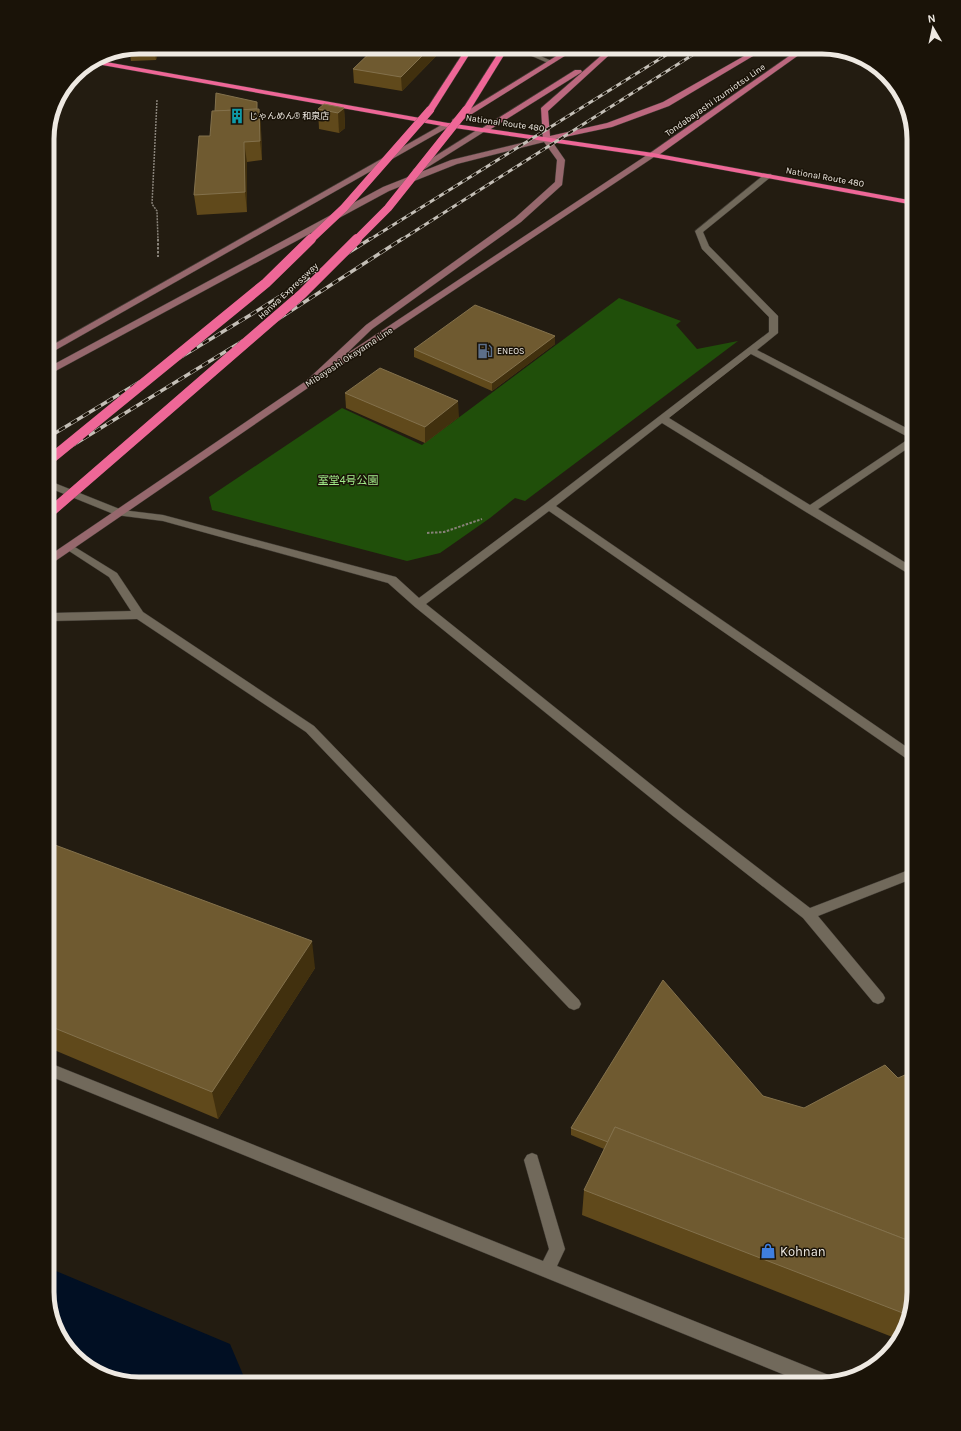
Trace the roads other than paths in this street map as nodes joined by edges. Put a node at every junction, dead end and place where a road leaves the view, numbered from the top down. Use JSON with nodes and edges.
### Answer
{"nodes":[{"id":1,"x":466,"y":54,"type":"edge"},
{"id":2,"x":502,"y":54,"type":"edge"},
{"id":3,"x":531,"y":54,"type":"edge"},
{"id":4,"x":564,"y":54,"type":"edge"},
{"id":5,"x":607,"y":54,"type":"edge"},
{"id":6,"x":753,"y":54,"type":"edge"},
{"id":7,"x":797,"y":54,"type":"edge"},
{"id":8,"x":602,"y":58,"type":"junction"},
{"id":9,"x":550,"y":62,"type":"junction"},
{"id":10,"x":101,"y":63,"type":"edge"},
{"id":11,"x":448,"y":125,"type":"junction"},
{"id":12,"x":483,"y":130,"type":"junction"},
{"id":13,"x":546,"y":139,"type":"junction"},
{"id":14,"x":653,"y":155,"type":"junction"},
{"id":15,"x":768,"y":176,"type":"junction"},
{"id":16,"x":386,"y":189,"type":"junction"},
{"id":17,"x":907,"y":203,"type":"edge"},
{"id":18,"x":54,"y":348,"type":"edge"},
{"id":19,"x":750,"y":350,"type":"junction"},
{"id":20,"x":54,"y":368,"type":"edge"},
{"id":21,"x":309,"y":383,"type":"junction"},
{"id":22,"x":661,"y":418,"type":"junction"},
{"id":23,"x":907,"y":432,"type":"edge"},
{"id":24,"x":907,"y":444,"type":"edge"},
{"id":25,"x":54,"y":456,"type":"edge"},
{"id":26,"x":54,"y":486,"type":"edge"},
{"id":27,"x":549,"y":506,"type":"junction"},
{"id":28,"x":54,"y":508,"type":"edge"},
{"id":29,"x":810,"y":510,"type":"junction"},
{"id":30,"x":120,"y":513,"type":"junction"},
{"id":31,"x":70,"y":547,"type":"junction"},
{"id":32,"x":54,"y":557,"type":"edge"},
{"id":33,"x":907,"y":569,"type":"edge"},
{"id":34,"x":419,"y":604,"type":"junction"},
{"id":35,"x":139,"y":615,"type":"junction"},
{"id":36,"x":54,"y":617,"type":"edge"},
{"id":37,"x":907,"y":753,"type":"edge"},
{"id":38,"x":907,"y":876,"type":"edge"},
{"id":39,"x":808,"y":914,"type":"junction"},
{"id":40,"x":878,"y":998,"type":"dead end"},
{"id":41,"x":574,"y":1004,"type":"dead end"},
{"id":42,"x":54,"y":1071,"type":"edge"},
{"id":43,"x":532,"y":1160,"type":"dead end"},
{"id":44,"x":548,"y":1270,"type":"junction"},
{"id":45,"x":811,"y":1377,"type":"edge"}],
"edges":[{"from":1,"to":25,"type":"highway","name":"Hanwa Expressway","bridge":true},
{"from":2,"to":28,"type":"highway","name":"Hanwa Expressway","bridge":true},
{"from":3,"to":9,"type":"street"},
{"from":4,"to":9,"type":"main road"},
{"from":5,"to":8,"type":"main road"},
{"from":6,"to":13,"type":"main road"},
{"from":7,"to":14,"type":"main road","name":"Tondabayashi Izumiotsu Line"},
{"from":8,"to":12,"type":"main road"},
{"from":8,"to":13,"type":"main road"},
{"from":9,"to":11,"type":"main road"},
{"from":10,"to":11,"type":"highway","name":"National Route 480"},
{"from":11,"to":12,"type":"highway","name":"National Route 480"},
{"from":11,"to":18,"type":"main road"},
{"from":12,"to":13,"type":"highway","name":"National Route 480"},
{"from":12,"to":16,"type":"main road"},
{"from":13,"to":14,"type":"highway","name":"National Route 480"},
{"from":13,"to":16,"type":"main road"},
{"from":13,"to":21,"type":"main road"},
{"from":14,"to":15,"type":"highway","name":"National Route 480"},
{"from":14,"to":21,"type":"main road","name":"Mibayashi Okayama Line"},
{"from":15,"to":17,"type":"highway","name":"National Route 480"},
{"from":15,"to":19,"type":"street"},
{"from":16,"to":20,"type":"main road"},
{"from":19,"to":22,"type":"street"},
{"from":19,"to":23,"type":"street"},
{"from":21,"to":30,"type":"main road","name":"Mibayashi Okayama Line"},
{"from":22,"to":27,"type":"street"},
{"from":22,"to":29,"type":"street"},
{"from":24,"to":29,"type":"street"},
{"from":26,"to":30,"type":"street"},
{"from":27,"to":34,"type":"street"},
{"from":27,"to":37,"type":"street"},
{"from":29,"to":33,"type":"street"},
{"from":30,"to":31,"type":"main road","name":"Mibayashi Okayama Line"},
{"from":30,"to":34,"type":"street"},
{"from":31,"to":32,"type":"main road","name":"Mibayashi Okayama Line"},
{"from":31,"to":35,"type":"street"},
{"from":34,"to":39,"type":"street"},
{"from":35,"to":36,"type":"street"},
{"from":35,"to":41,"type":"street"},
{"from":38,"to":39,"type":"street"},
{"from":39,"to":40,"type":"street"},
{"from":42,"to":44,"type":"street"},
{"from":43,"to":44,"type":"street"},
{"from":44,"to":45,"type":"street"}]}
